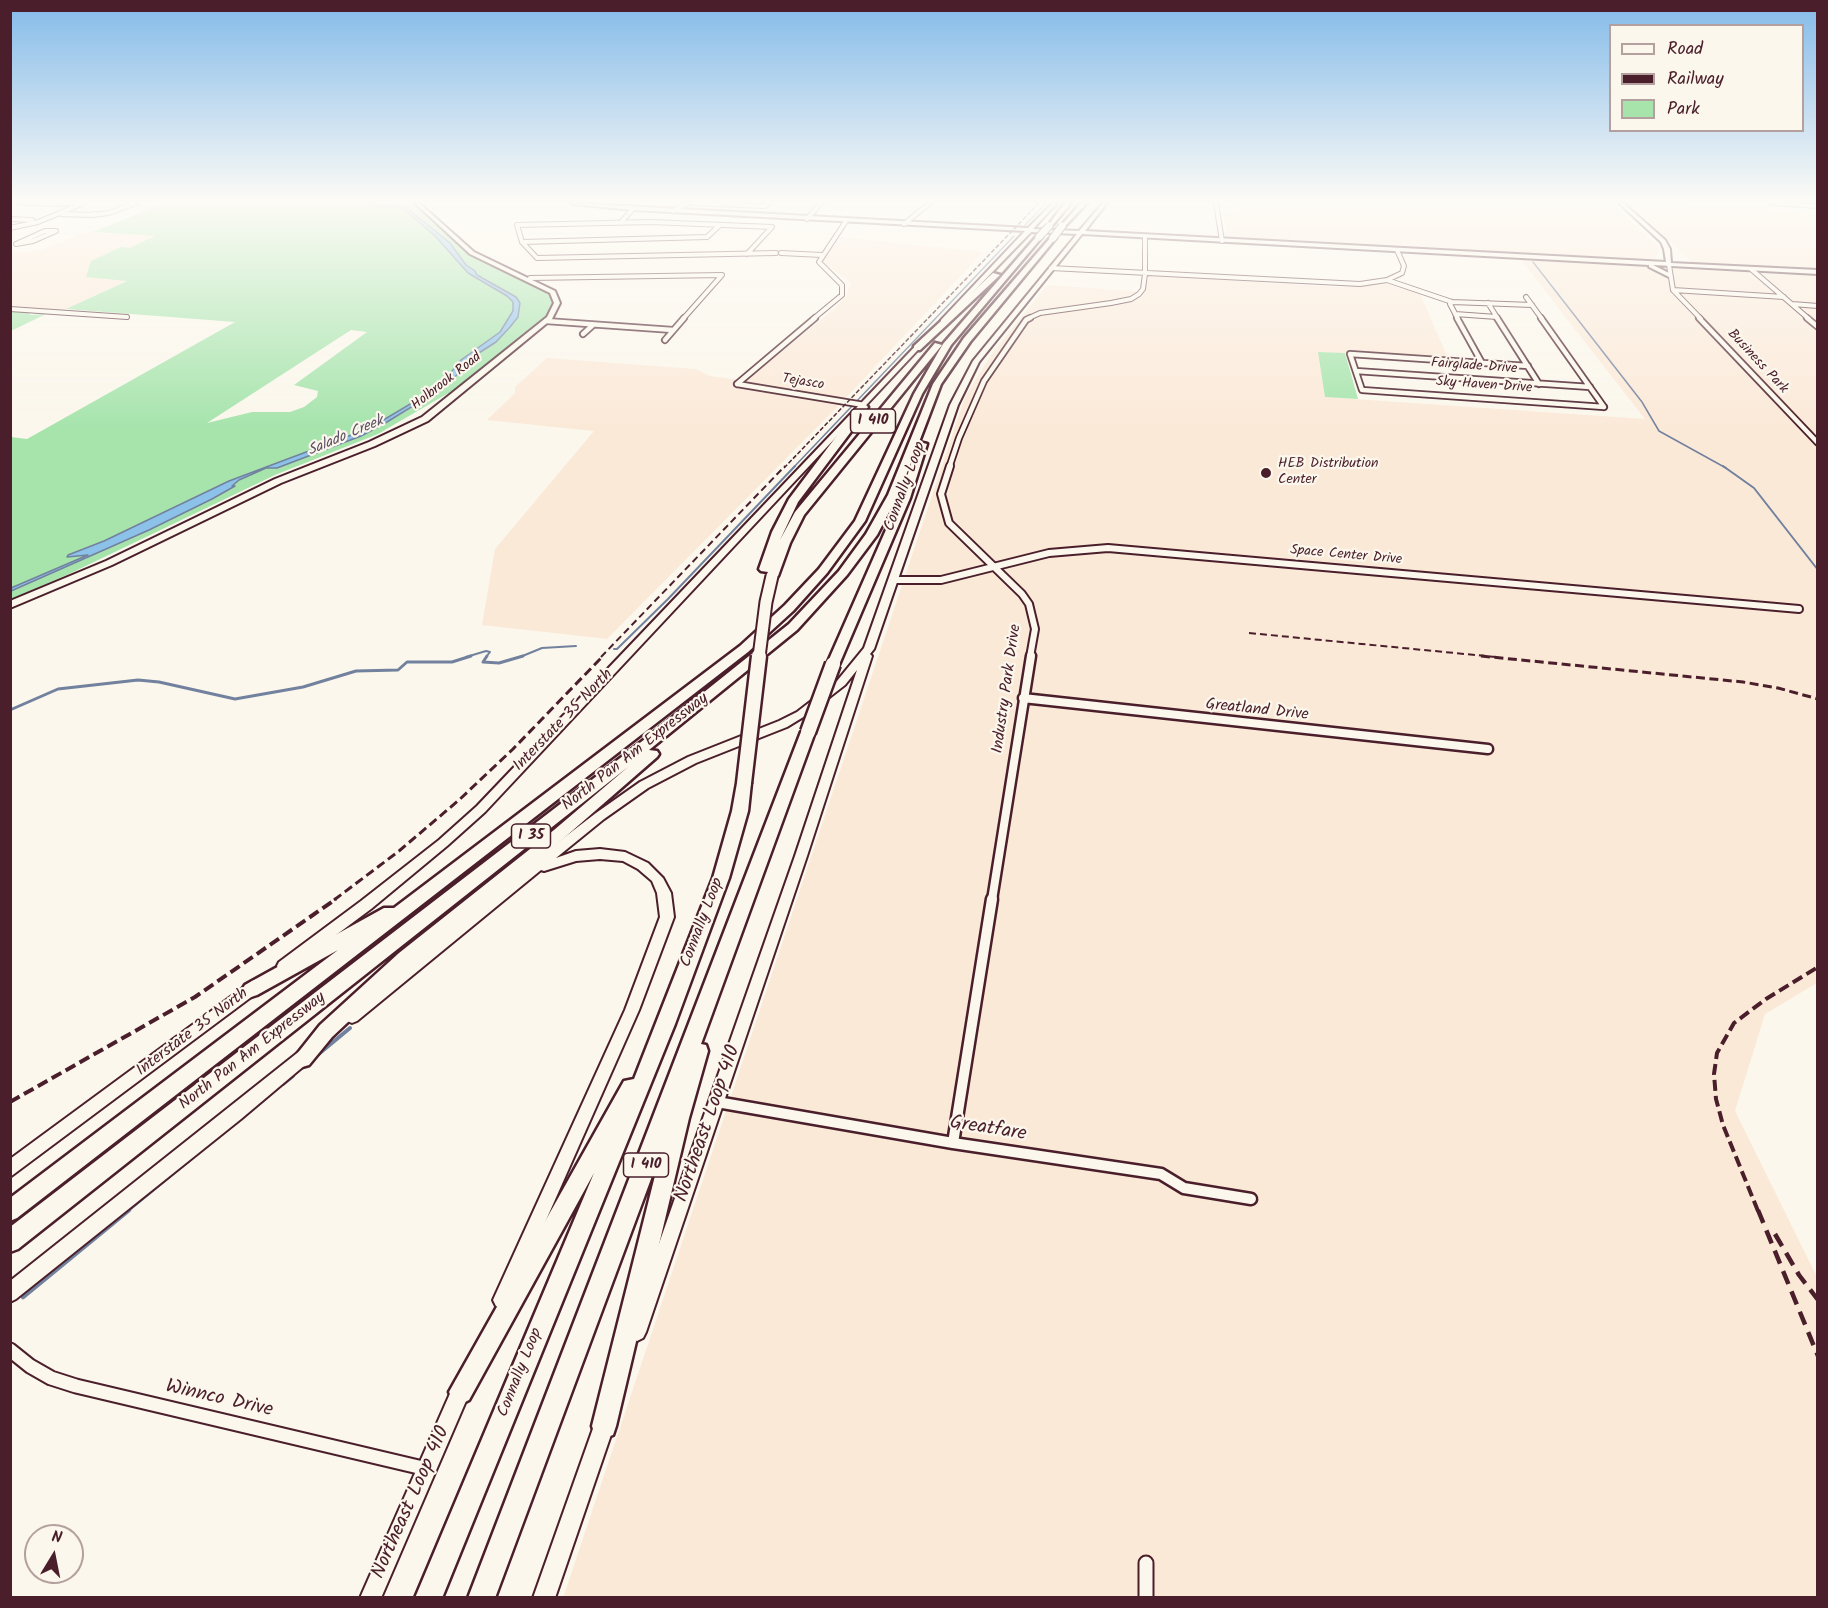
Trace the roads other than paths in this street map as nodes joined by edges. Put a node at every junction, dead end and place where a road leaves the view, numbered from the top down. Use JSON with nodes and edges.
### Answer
{"nodes":[{"id":1,"x":530,"y":278,"type":"edge"},
{"id":2,"x":719,"y":278,"type":"edge"},
{"id":3,"x":836,"y":278,"type":"edge"},
{"id":4,"x":983,"y":278,"type":"edge"},
{"id":5,"x":992,"y":278,"type":"edge"},
{"id":6,"x":1003,"y":278,"type":"edge"},
{"id":7,"x":1020,"y":278,"type":"edge"},
{"id":8,"x":1043,"y":278,"type":"edge"},
{"id":9,"x":1144,"y":278,"type":"edge"},
{"id":10,"x":1217,"y":278,"type":"edge"},
{"id":11,"x":1391,"y":278,"type":"edge"},
{"id":12,"x":1670,"y":278,"type":"edge"},
{"id":13,"x":1762,"y":278,"type":"edge"},
{"id":14,"x":1387,"y":280,"type":"junction"},
{"id":15,"x":999,"y":283,"type":"junction"},
{"id":16,"x":1673,"y":290,"type":"junction"},
{"id":17,"x":1526,"y":297,"type":"dead end"},
{"id":18,"x":1784,"y":297,"type":"junction"},
{"id":19,"x":1452,"y":302,"type":"junction"},
{"id":20,"x":1488,"y":303,"type":"junction"},
{"id":21,"x":1792,"y":304,"type":"junction"},
{"id":22,"x":1532,"y":305,"type":"junction"},
{"id":23,"x":1818,"y":306,"type":"edge"},
{"id":24,"x":10,"y":309,"type":"edge"},
{"id":25,"x":40,"y":311,"type":"junction"},
{"id":26,"x":1455,"y":314,"type":"junction"},
{"id":27,"x":31,"y":315,"type":"dead end"},
{"id":28,"x":127,"y":317,"type":"dead end"},
{"id":29,"x":1497,"y":317,"type":"junction"},
{"id":30,"x":546,"y":321,"type":"junction"},
{"id":31,"x":593,"y":325,"type":"junction"},
{"id":32,"x":1818,"y":327,"type":"edge"},
{"id":33,"x":674,"y":330,"type":"junction"},
{"id":34,"x":582,"y":334,"type":"dead end"},
{"id":35,"x":665,"y":340,"type":"dead end"},
{"id":36,"x":917,"y":348,"type":"junction"},
{"id":37,"x":959,"y":352,"type":"junction"},
{"id":38,"x":1482,"y":363,"type":"junction"},
{"id":39,"x":1528,"y":366,"type":"junction"},
{"id":40,"x":1356,"y":371,"type":"junction"},
{"id":41,"x":1539,"y":384,"type":"junction"},
{"id":42,"x":1590,"y":387,"type":"junction"},
{"id":43,"x":859,"y":404,"type":"junction"},
{"id":44,"x":1818,"y":443,"type":"edge"},
{"id":45,"x":995,"y":568,"type":"junction"},
{"id":46,"x":767,"y":576,"type":"junction"},
{"id":47,"x":894,"y":580,"type":"junction"},
{"id":48,"x":821,"y":599,"type":"junction"},
{"id":49,"x":10,"y":605,"type":"edge"},
{"id":50,"x":1799,"y":609,"type":"dead end"},
{"id":51,"x":869,"y":649,"type":"junction"},
{"id":52,"x":1023,"y":698,"type":"junction"},
{"id":53,"x":1488,"y":749,"type":"dead end"},
{"id":54,"x":524,"y":876,"type":"junction"},
{"id":55,"x":424,"y":895,"type":"junction"},
{"id":56,"x":729,"y":946,"type":"junction"},
{"id":57,"x":251,"y":990,"type":"junction"},
{"id":58,"x":666,"y":1024,"type":"junction"},
{"id":59,"x":302,"y":1059,"type":"junction"},
{"id":60,"x":717,"y":1102,"type":"junction"},
{"id":61,"x":953,"y":1143,"type":"junction"},
{"id":62,"x":10,"y":1169,"type":"edge"},
{"id":63,"x":1251,"y":1199,"type":"dead end"},
{"id":64,"x":10,"y":1211,"type":"edge"},
{"id":65,"x":10,"y":1241,"type":"edge"},
{"id":66,"x":10,"y":1293,"type":"edge"},
{"id":67,"x":10,"y":1350,"type":"edge"},
{"id":68,"x":461,"y":1392,"type":"junction"},
{"id":69,"x":604,"y":1426,"type":"junction"},
{"id":70,"x":427,"y":1469,"type":"junction"},
{"id":71,"x":1146,"y":1563,"type":"dead end"},
{"id":72,"x":370,"y":1598,"type":"edge"},
{"id":73,"x":428,"y":1598,"type":"edge"},
{"id":74,"x":481,"y":1598,"type":"edge"},
{"id":75,"x":544,"y":1598,"type":"edge"},
{"id":76,"x":1146,"y":1598,"type":"edge"}],
"edges":[{"from":1,"to":30,"type":"main road"},
{"from":2,"to":33,"type":"street"},
{"from":3,"to":43,"type":"street","name":"Tejasco"},
{"from":4,"to":36,"type":"main road","name":"Interstate 35 North"},
{"from":5,"to":36,"type":"highway"},
{"from":6,"to":15,"type":"highway","name":"North Pan Am Expressway","number":"I 35"},
{"from":7,"to":37,"type":"highway","name":"North Pan Am Expressway","number":"I 35","bridge":true},
{"from":8,"to":47,"type":"main road"},
{"from":9,"to":45,"type":"street","name":"Industry Park Drive"},
{"from":10,"to":14,"type":"street"},
{"from":11,"to":14,"type":"street"},
{"from":12,"to":16,"type":"street","name":"Business Park"},
{"from":13,"to":18,"type":"street"},
{"from":14,"to":19,"type":"street"},
{"from":15,"to":46,"type":"highway","name":"Connally Loop","number":"I 410"},
{"from":15,"to":55,"type":"highway","name":"North Pan Am Expressway","number":"I 35"},
{"from":16,"to":18,"type":"street"},
{"from":16,"to":44,"type":"street","name":"Business Park"},
{"from":17,"to":22,"type":"street"},
{"from":18,"to":21,"type":"street"},
{"from":19,"to":20,"type":"street"},
{"from":19,"to":26,"type":"street"},
{"from":20,"to":22,"type":"street"},
{"from":20,"to":29,"type":"street"},
{"from":21,"to":23,"type":"street"},
{"from":21,"to":32,"type":"street"},
{"from":22,"to":42,"type":"street"},
{"from":24,"to":25,"type":"street"},
{"from":25,"to":27,"type":"street"},
{"from":25,"to":28,"type":"street"},
{"from":26,"to":29,"type":"street"},
{"from":26,"to":38,"type":"street"},
{"from":29,"to":39,"type":"street"},
{"from":30,"to":31,"type":"street"},
{"from":30,"to":49,"type":"main road","name":"Holbrook Road"},
{"from":31,"to":33,"type":"street"},
{"from":31,"to":34,"type":"street"},
{"from":33,"to":35,"type":"street"},
{"from":36,"to":43,"type":"main road","name":"Interstate 35 North"},
{"from":37,"to":48,"type":"highway","name":"North Pan Am Expressway","number":"I 35"},
{"from":37,"to":56,"type":"highway","name":"Connally Loop","number":"I 410","bridge":true},
{"from":38,"to":39,"type":"street"},
{"from":38,"to":40,"type":"street"},
{"from":39,"to":41,"type":"street"},
{"from":40,"to":41,"type":"street","name":"Fairglade Drive"},
{"from":40,"to":42,"type":"street","name":"Sky Haven Drive"},
{"from":41,"to":42,"type":"street","name":"Fairglade Drive"},
{"from":43,"to":46,"type":"highway"},
{"from":43,"to":57,"type":"main road","name":"Interstate 35 North"},
{"from":45,"to":47,"type":"street","name":"Space Center Drive"},
{"from":45,"to":50,"type":"street","name":"Space Center Drive"},
{"from":45,"to":52,"type":"street","name":"Industry Park Drive"},
{"from":46,"to":58,"type":"highway","name":"Connally Loop","number":"I 410","bridge":true},
{"from":47,"to":51,"type":"main road"},
{"from":48,"to":59,"type":"highway"},
{"from":48,"to":65,"type":"highway","name":"North Pan Am Expressway","number":"I 35"},
{"from":51,"to":54,"type":"main road"},
{"from":51,"to":60,"type":"main road","name":"Northeast Loop 410"},
{"from":52,"to":53,"type":"street","name":"Greatland Drive"},
{"from":52,"to":61,"type":"street","name":"Industry Park Drive"},
{"from":54,"to":59,"type":"main road"},
{"from":54,"to":68,"type":"main road","name":"Northeast Loop 410"},
{"from":55,"to":57,"type":"highway"},
{"from":55,"to":64,"type":"highway","name":"North Pan Am Expressway","number":"I 35"},
{"from":56,"to":69,"type":"highway"},
{"from":56,"to":74,"type":"highway","name":"Connally Loop","number":"I 410"},
{"from":57,"to":62,"type":"main road","name":"Interstate 35 North"},
{"from":58,"to":68,"type":"highway"},
{"from":58,"to":73,"type":"highway","name":"Connally Loop","number":"I 410"},
{"from":59,"to":66,"type":"main road"},
{"from":60,"to":61,"type":"street","name":"Greatfare"},
{"from":60,"to":69,"type":"main road","name":"Northeast Loop 410"},
{"from":61,"to":63,"type":"street","name":"Greatfare"},
{"from":67,"to":70,"type":"street","name":"Winnco Drive"},
{"from":68,"to":70,"type":"main road","name":"Northeast Loop 410"},
{"from":69,"to":75,"type":"main road","name":"Northeast Loop 410"},
{"from":70,"to":72,"type":"main road","name":"Northeast Loop 410"},
{"from":71,"to":76,"type":"street"}]}
